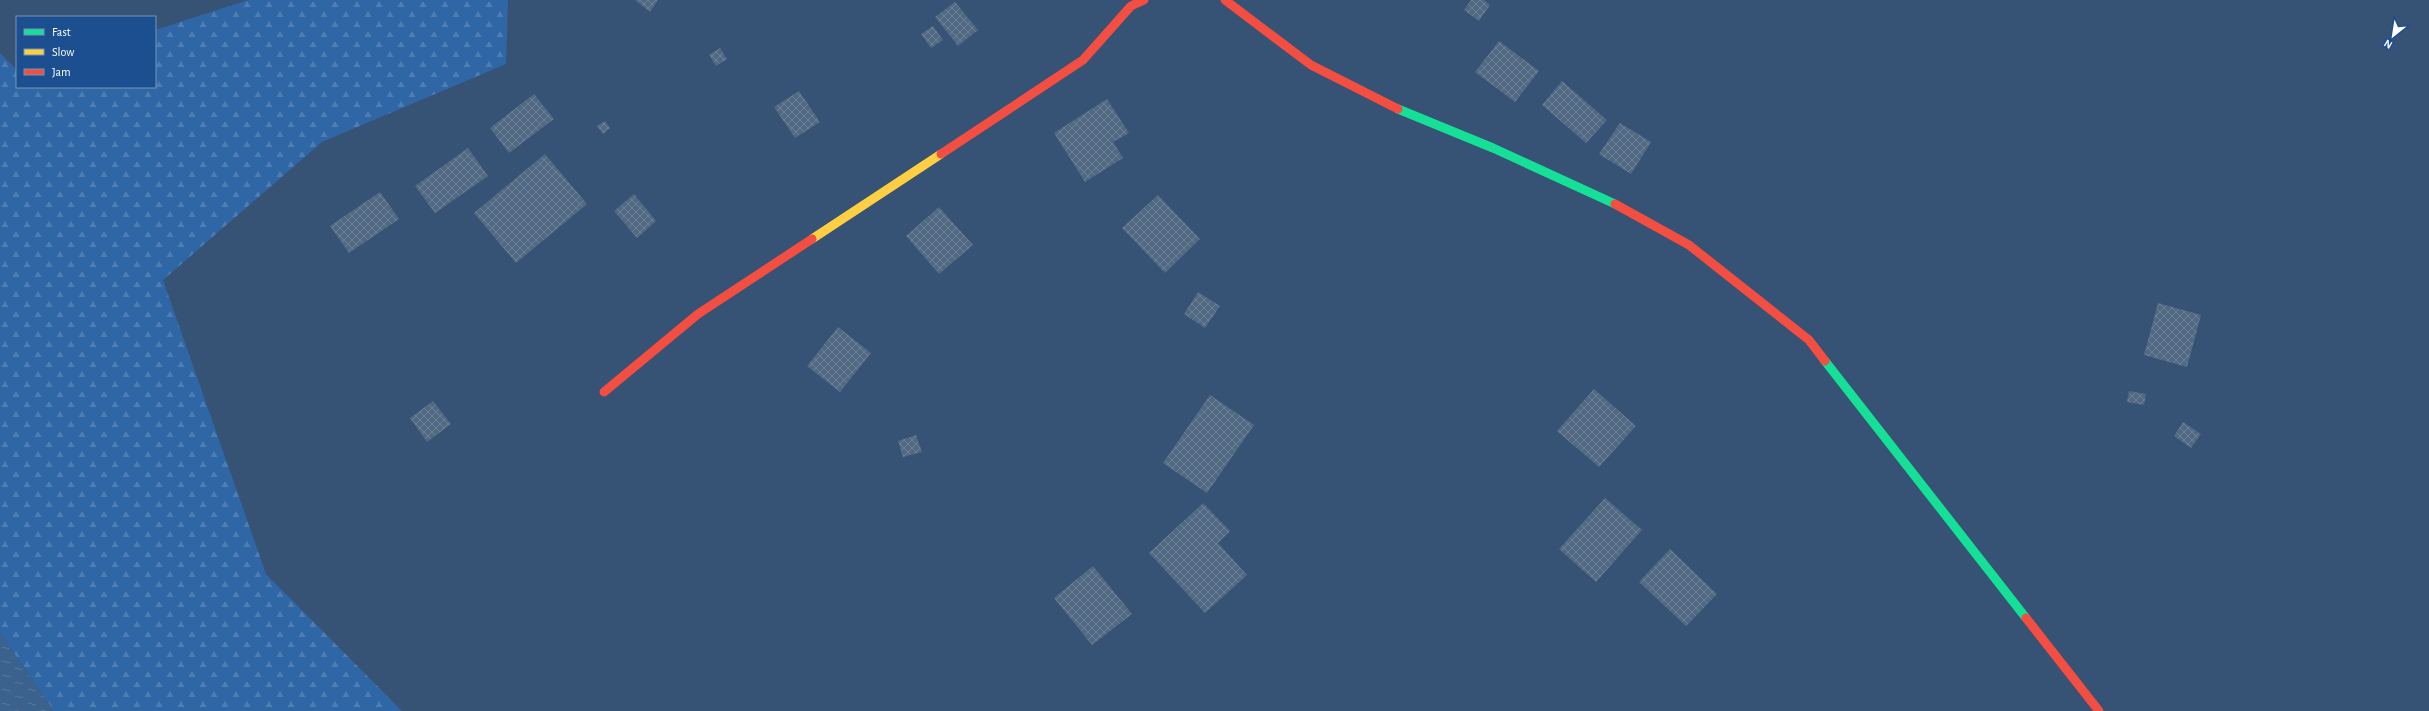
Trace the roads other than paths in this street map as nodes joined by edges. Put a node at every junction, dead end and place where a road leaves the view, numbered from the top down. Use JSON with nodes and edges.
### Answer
{"nodes":[{"id":1,"x":1144,"y":0,"type":"edge"},
{"id":2,"x":1225,"y":0,"type":"edge"},
{"id":3,"x":604,"y":392,"type":"dead end"},
{"id":4,"x":2099,"y":711,"type":"edge"}],
"edges":[{"from":1,"to":3,"type":"street"},
{"from":2,"to":4,"type":"street"}]}
